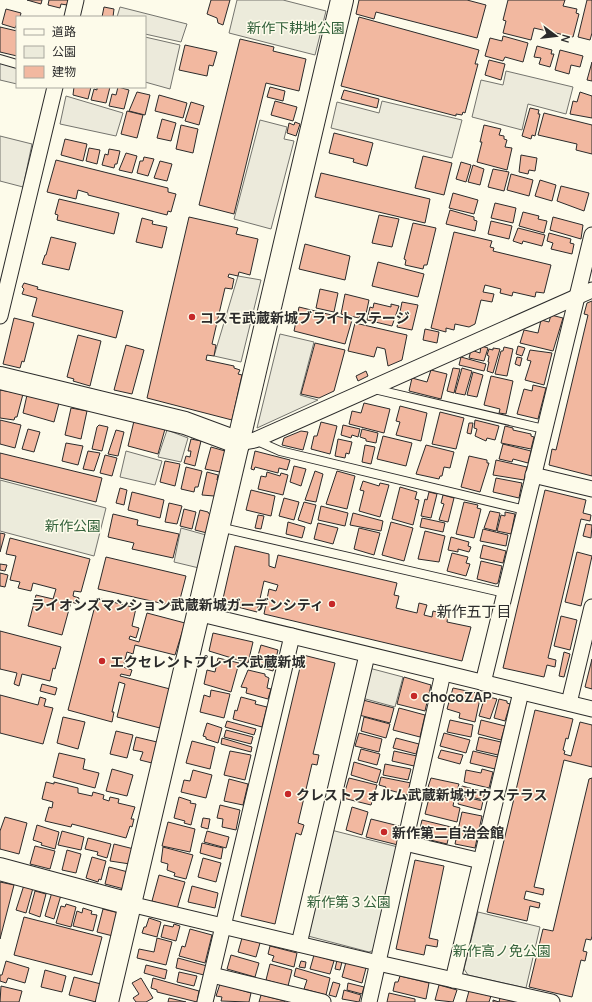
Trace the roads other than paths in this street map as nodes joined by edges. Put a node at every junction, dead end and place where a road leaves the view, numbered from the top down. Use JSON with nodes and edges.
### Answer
{"nodes":[{"id":1,"x":76,"y":0,"type":"edge"},
{"id":2,"x":342,"y":0,"type":"edge"},
{"id":3,"x":72,"y":16,"type":"edge"},
{"id":4,"x":0,"y":59,"type":"edge"},
{"id":5,"x":16,"y":64,"type":"edge"},
{"id":6,"x":55,"y":88,"type":"edge"},
{"id":7,"x":592,"y":235,"type":"edge"},
{"id":8,"x":592,"y":290,"type":"edge"},
{"id":9,"x":577,"y":295,"type":"junction"},
{"id":10,"x":0,"y":316,"type":"edge"},
{"id":11,"x":0,"y":378,"type":"edge"},
{"id":12,"x":371,"y":388,"type":"junction"},
{"id":13,"x":544,"y":429,"type":"junction"},
{"id":14,"x":247,"y":442,"type":"junction"},
{"id":15,"x":533,"y":475,"type":"junction"},
{"id":16,"x":592,"y":489,"type":"edge"},
{"id":17,"x":525,"y":510,"type":"junction"},
{"id":18,"x":218,"y":527,"type":"junction"},
{"id":19,"x":505,"y":593,"type":"junction"},
{"id":20,"x":592,"y":607,"type":"edge"},
{"id":21,"x":197,"y":613,"type":"junction"},
{"id":22,"x":292,"y":636,"type":"junction"},
{"id":23,"x":367,"y":655,"type":"junction"},
{"id":24,"x":443,"y":673,"type":"junction"},
{"id":25,"x":483,"y":683,"type":"junction"},
{"id":26,"x":521,"y":692,"type":"junction"},
{"id":27,"x":569,"y":703,"type":"junction"},
{"id":28,"x":592,"y":709,"type":"edge"},
{"id":29,"x":405,"y":843,"type":"junction"},
{"id":30,"x":481,"y":861,"type":"junction"},
{"id":31,"x":0,"y":869,"type":"edge"},
{"id":32,"x":130,"y":904,"type":"junction"},
{"id":33,"x":223,"y":926,"type":"junction"},
{"id":34,"x":299,"y":944,"type":"junction"},
{"id":35,"x":378,"y":963,"type":"junction"},
{"id":36,"x":212,"y":975,"type":"junction"},
{"id":37,"x":453,"y":980,"type":"junction"},
{"id":38,"x":107,"y":1002,"type":"edge"},
{"id":39,"x":205,"y":1002,"type":"edge"},
{"id":40,"x":323,"y":1002,"type":"edge"},
{"id":41,"x":369,"y":1002,"type":"edge"},
{"id":42,"x":552,"y":1002,"type":"edge"}],
"edges":[{"from":1,"to":3,"type":"street"},
{"from":2,"to":14,"type":"street"},
{"from":4,"to":5,"type":"lane"},
{"from":6,"to":10,"type":"street"},
{"from":7,"to":9,"type":"street"},
{"from":8,"to":9,"type":"street"},
{"from":9,"to":12,"type":"street"},
{"from":9,"to":13,"type":"street"},
{"from":11,"to":14,"type":"street"},
{"from":12,"to":13,"type":"lane"},
{"from":12,"to":14,"type":"street"},
{"from":13,"to":15,"type":"street"},
{"from":14,"to":17,"type":"lane"},
{"from":14,"to":18,"type":"street"},
{"from":15,"to":16,"type":"street"},
{"from":15,"to":17,"type":"street"},
{"from":17,"to":19,"type":"street"},
{"from":18,"to":19,"type":"lane"},
{"from":18,"to":21,"type":"street"},
{"from":19,"to":25,"type":"street"},
{"from":20,"to":27,"type":"street"},
{"from":21,"to":22,"type":"street"},
{"from":21,"to":32,"type":"street"},
{"from":22,"to":23,"type":"street"},
{"from":22,"to":33,"type":"street"},
{"from":23,"to":24,"type":"street"},
{"from":23,"to":34,"type":"street"},
{"from":24,"to":25,"type":"street"},
{"from":24,"to":29,"type":"street"},
{"from":25,"to":26,"type":"street"},
{"from":26,"to":27,"type":"street"},
{"from":26,"to":30,"type":"street"},
{"from":27,"to":28,"type":"street"},
{"from":29,"to":30,"type":"street"},
{"from":29,"to":35,"type":"street"},
{"from":30,"to":37,"type":"street"},
{"from":31,"to":32,"type":"street"},
{"from":32,"to":33,"type":"street"},
{"from":32,"to":38,"type":"street"},
{"from":33,"to":34,"type":"street"},
{"from":33,"to":36,"type":"street"},
{"from":34,"to":35,"type":"street"},
{"from":35,"to":37,"type":"street"},
{"from":35,"to":41,"type":"street"},
{"from":36,"to":39,"type":"street"},
{"from":36,"to":40,"type":"street"},
{"from":37,"to":42,"type":"street"}]}
